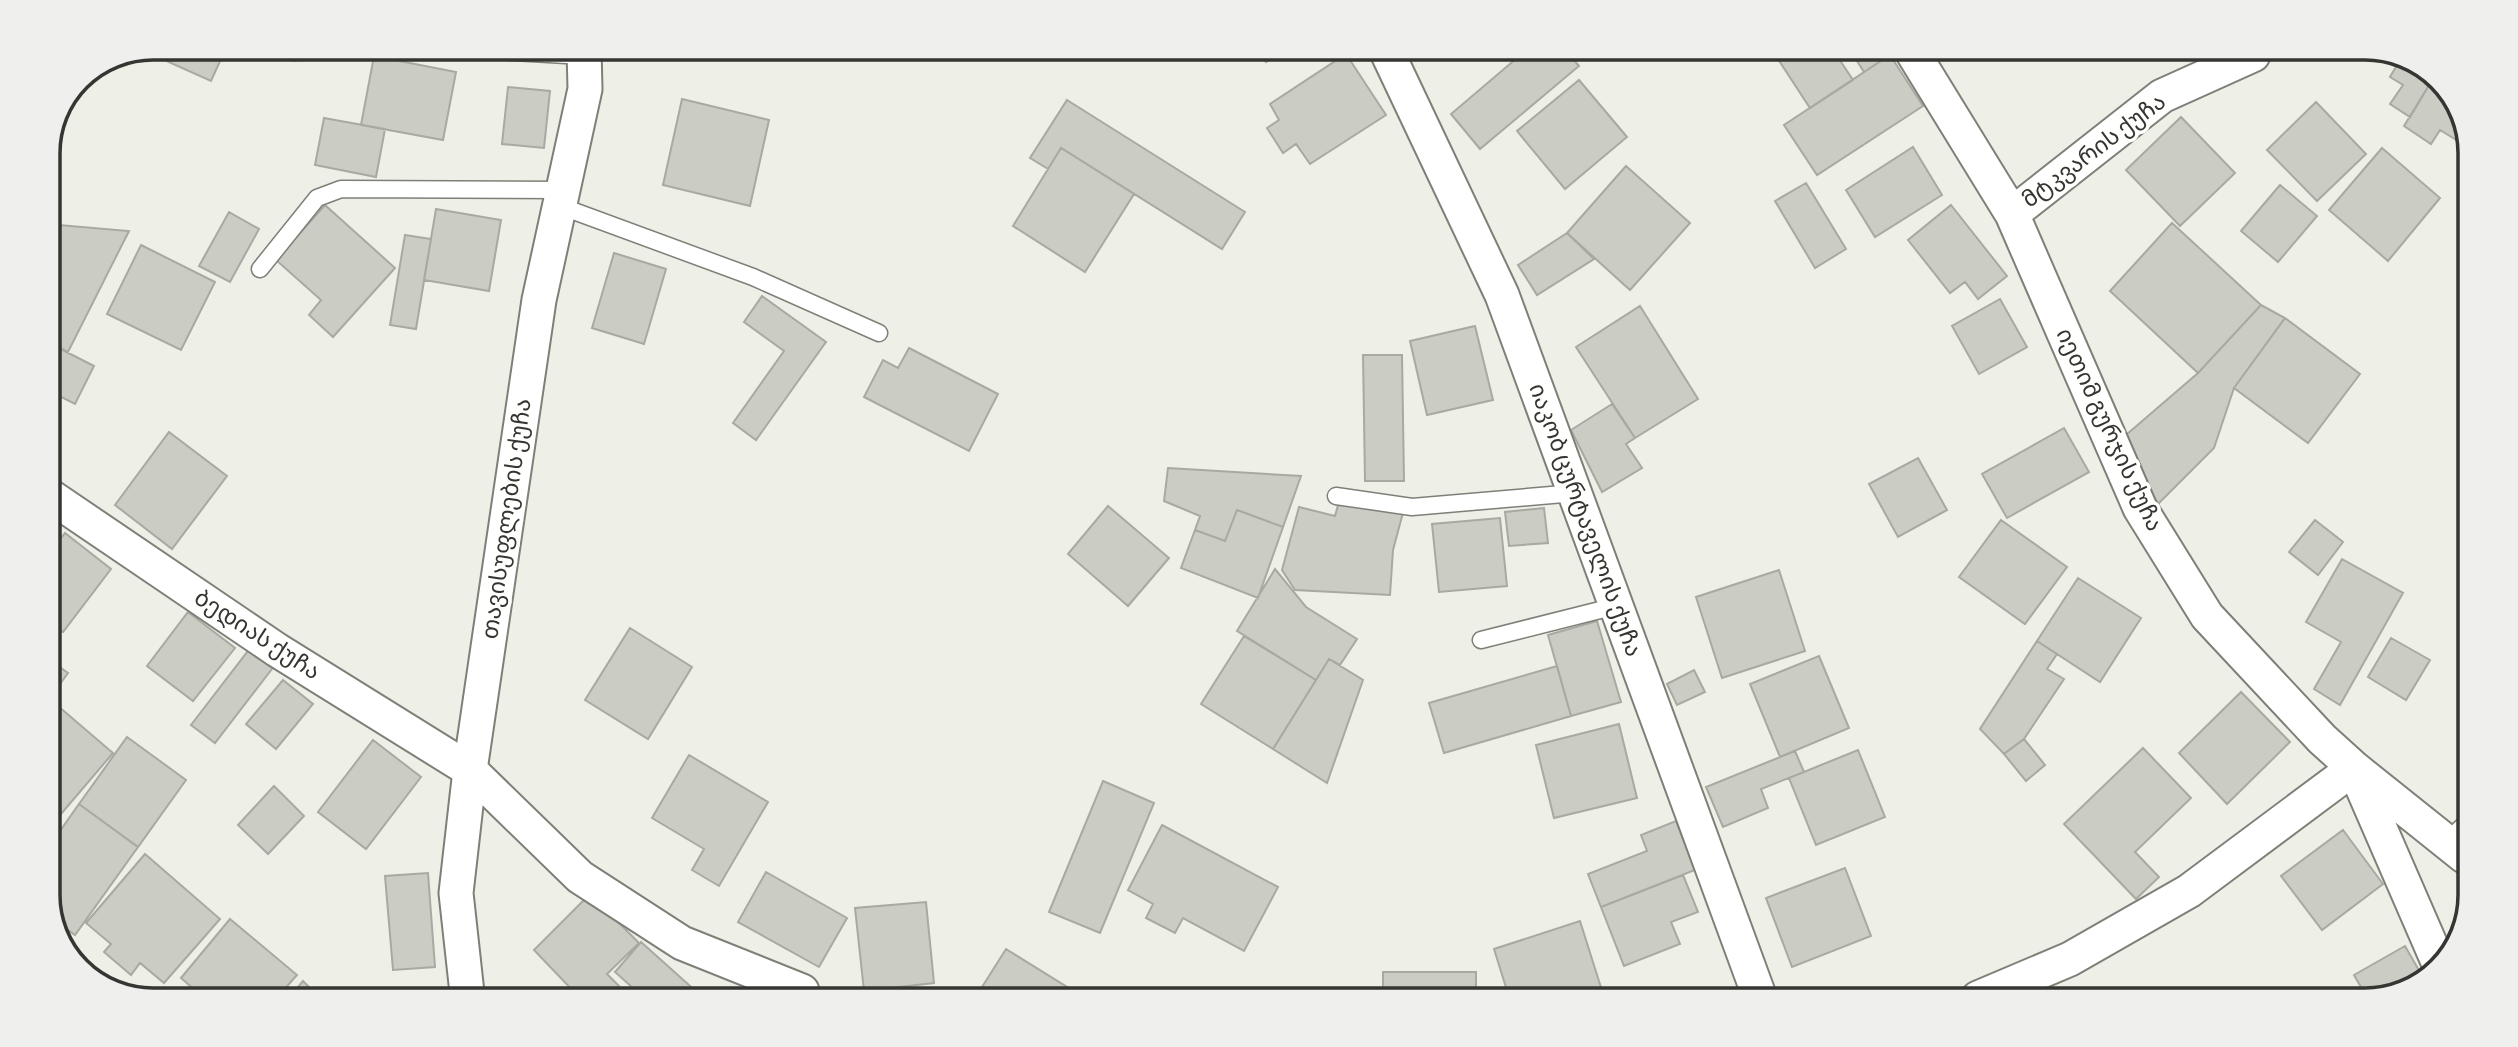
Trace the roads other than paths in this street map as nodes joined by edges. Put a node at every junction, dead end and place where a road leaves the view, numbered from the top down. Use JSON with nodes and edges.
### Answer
{"nodes":[{"id":1,"x":584,"y":60,"type":"edge"},
{"id":2,"x":1391,"y":60,"type":"edge"},
{"id":3,"x":1917,"y":60,"type":"edge"},
{"id":4,"x":2242,"y":60,"type":"edge"},
{"id":5,"x":561,"y":198,"type":"junction"},
{"id":6,"x":2012,"y":214,"type":"junction"},
{"id":7,"x":260,"y":269,"type":"dead end"},
{"id":8,"x":879,"y":333,"type":"dead end"},
{"id":9,"x":1575,"y":493,"type":"junction"},
{"id":10,"x":1336,"y":496,"type":"dead end"},
{"id":11,"x":60,"y":503,"type":"edge"},
{"id":12,"x":1616,"y":606,"type":"junction"},
{"id":13,"x":1481,"y":640,"type":"dead end"},
{"id":14,"x":2354,"y":768,"type":"junction"},
{"id":15,"x":470,"y":770,"type":"junction"},
{"id":16,"x":2458,"y":841,"type":"edge"},
{"id":17,"x":2435,"y":956,"type":"edge"},
{"id":18,"x":466,"y":988,"type":"edge"},
{"id":19,"x":794,"y":988,"type":"edge"},
{"id":20,"x":1756,"y":988,"type":"edge"},
{"id":21,"x":2002,"y":988,"type":"edge"}],
"edges":[{"from":1,"to":5,"type":"street","name":"თავისუფლების ქუჩა"},
{"from":2,"to":9,"type":"street","name":"იაკობ ცურტაველის ქუჩა"},
{"from":3,"to":6,"type":"street","name":"იეთიმ გურჯის ქუჩა"},
{"from":4,"to":6,"type":"street","name":"მტკვარის ქუჩა"},
{"from":5,"to":7,"type":"lane"},
{"from":5,"to":8,"type":"lane"},
{"from":5,"to":15,"type":"street","name":"თავისუფლების ქუჩა"},
{"from":6,"to":14,"type":"street","name":"იეთიმ გურჯის ქუჩა"},
{"from":9,"to":10,"type":"lane"},
{"from":9,"to":12,"type":"street","name":"იაკობ ცურტაველის ქუჩა"},
{"from":11,"to":15,"type":"street","name":"ბედიას ქუჩა"},
{"from":12,"to":13,"type":"lane"},
{"from":12,"to":20,"type":"street","name":"იაკობ ცურტაველის ქუჩა"},
{"from":14,"to":16,"type":"street"},
{"from":14,"to":17,"type":"street","name":"იეთიმ გურჯის ქუჩა"},
{"from":14,"to":21,"type":"street"},
{"from":15,"to":18,"type":"street","name":"თავისუფლების ქუჩა"},
{"from":15,"to":19,"type":"street","name":"ბედიას ქუჩა"}]}
